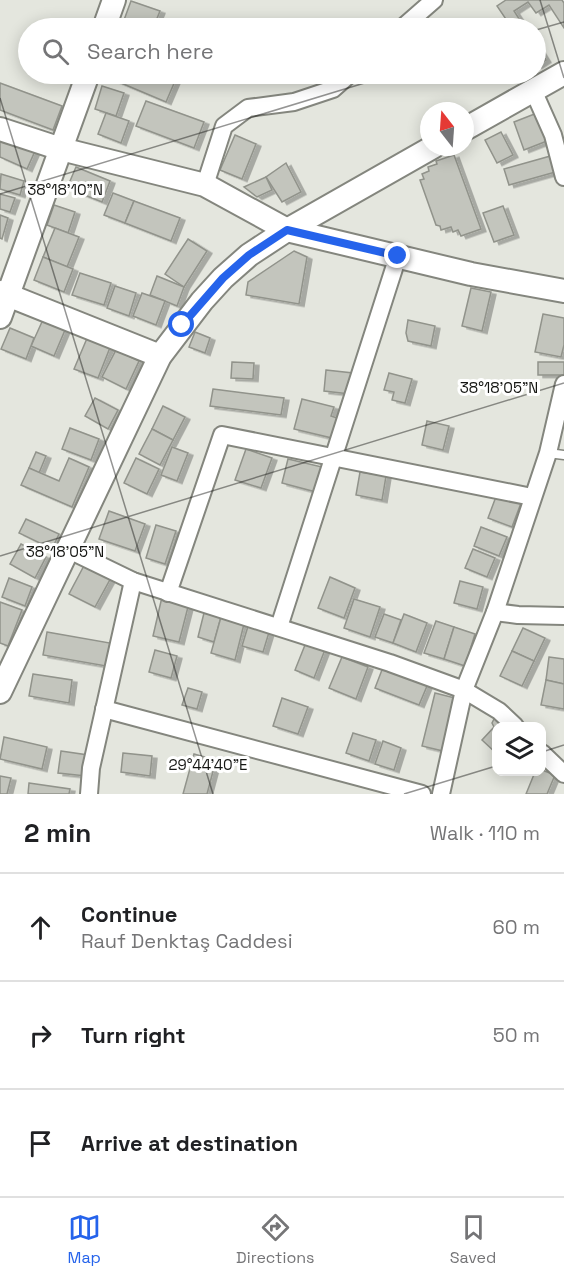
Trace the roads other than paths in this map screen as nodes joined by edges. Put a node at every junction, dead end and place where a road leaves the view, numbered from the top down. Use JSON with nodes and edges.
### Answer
{"nodes":[{"id":1,"x":114,"y":0,"type":"edge"},
{"id":2,"x":434,"y":0,"type":"edge"},
{"id":3,"x":108,"y":18,"type":"edge"},
{"id":4,"x":413,"y":18,"type":"edge"},
{"id":5,"x":564,"y":73,"type":"edge"},
{"id":6,"x":546,"y":83,"type":"edge"},
{"id":7,"x":84,"y":84,"type":"edge"},
{"id":8,"x":339,"y":84,"type":"edge"},
{"id":9,"x":544,"y":84,"type":"edge"},
{"id":10,"x":533,"y":90,"type":"junction"},
{"id":11,"x":474,"y":124,"type":"edge"},
{"id":12,"x":0,"y":129,"type":"edge"},
{"id":13,"x":61,"y":149,"type":"junction"},
{"id":14,"x":420,"y":154,"type":"edge"},
{"id":15,"x":562,"y":159,"type":"edge"},
{"id":16,"x":564,"y":177,"type":"edge"},
{"id":17,"x":205,"y":185,"type":"junction"},
{"id":18,"x":287,"y":230,"type":"junction"},
{"id":19,"x":398,"y":256,"type":"junction"},
{"id":20,"x":564,"y":291,"type":"edge"},
{"id":21,"x":4,"y":293,"type":"edge"},
{"id":22,"x":0,"y":317,"type":"edge"},
{"id":23,"x":160,"y":356,"type":"junction"},
{"id":24,"x":564,"y":384,"type":"edge"},
{"id":25,"x":556,"y":454,"type":"edge"},
{"id":26,"x":334,"y":458,"type":"junction"},
{"id":27,"x":532,"y":497,"type":"junction"},
{"id":28,"x":69,"y":550,"type":"junction"},
{"id":29,"x":133,"y":581,"type":"junction"},
{"id":30,"x":168,"y":593,"type":"junction"},
{"id":31,"x":495,"y":612,"type":"junction"},
{"id":32,"x":564,"y":616,"type":"edge"},
{"id":33,"x":279,"y":627,"type":"junction"},
{"id":34,"x":464,"y":690,"type":"junction"},
{"id":35,"x":0,"y":692,"type":"edge"},
{"id":36,"x":104,"y":710,"type":"junction"},
{"id":37,"x":511,"y":722,"type":"edge"},
{"id":38,"x":546,"y":757,"type":"edge"},
{"id":39,"x":564,"y":774,"type":"edge"},
{"id":40,"x":89,"y":794,"type":"edge"},
{"id":41,"x":422,"y":794,"type":"edge"},
{"id":42,"x":441,"y":794,"type":"edge"}],
"edges":[{"from":1,"to":3,"type":"street"},
{"from":2,"to":4,"type":"street"},
{"from":5,"to":6,"type":"street"},
{"from":7,"to":13,"type":"street"},
{"from":8,"to":17,"type":"street"},
{"from":9,"to":10,"type":"street"},
{"from":10,"to":11,"type":"street"},
{"from":10,"to":15,"type":"street"},
{"from":12,"to":13,"type":"street"},
{"from":13,"to":17,"type":"street"},
{"from":13,"to":21,"type":"street"},
{"from":14,"to":18,"type":"street"},
{"from":15,"to":16,"type":"street"},
{"from":17,"to":18,"type":"street"},
{"from":18,"to":19,"type":"street"},
{"from":18,"to":23,"type":"street"},
{"from":19,"to":20,"type":"street"},
{"from":19,"to":26,"type":"street"},
{"from":21,"to":22,"type":"street"},
{"from":21,"to":23,"type":"street"},
{"from":23,"to":28,"type":"street"},
{"from":24,"to":25,"type":"street"},
{"from":25,"to":27,"type":"street"},
{"from":26,"to":27,"type":"street"},
{"from":26,"to":30,"type":"street"},
{"from":26,"to":33,"type":"street"},
{"from":27,"to":31,"type":"street"},
{"from":28,"to":29,"type":"street"},
{"from":28,"to":35,"type":"street"},
{"from":29,"to":30,"type":"street"},
{"from":29,"to":36,"type":"street"},
{"from":30,"to":33,"type":"street"},
{"from":31,"to":32,"type":"street"},
{"from":31,"to":34,"type":"street"},
{"from":33,"to":34,"type":"street"},
{"from":34,"to":37,"type":"street"},
{"from":34,"to":42,"type":"street"},
{"from":36,"to":40,"type":"street"},
{"from":36,"to":41,"type":"street"},
{"from":38,"to":39,"type":"street"}]}
